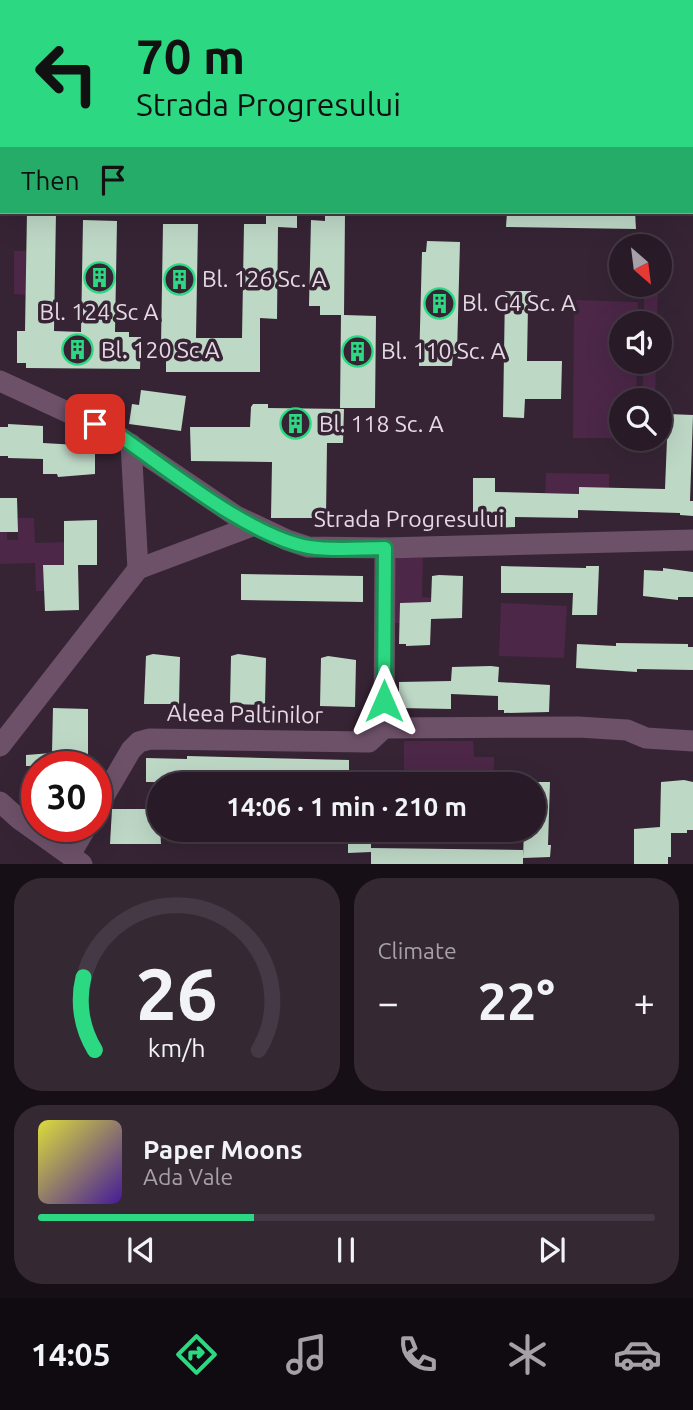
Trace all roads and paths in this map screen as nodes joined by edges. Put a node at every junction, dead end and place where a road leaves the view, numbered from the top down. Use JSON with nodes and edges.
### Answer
{"nodes":[{"id":1,"x":0,"y":382,"type":"edge"},
{"id":2,"x":131,"y":444,"type":"junction"},
{"id":3,"x":255,"y":525,"type":"junction"},
{"id":4,"x":693,"y":540,"type":"edge"},
{"id":5,"x":385,"y":548,"type":"junction"},
{"id":6,"x":138,"y":569,"type":"junction"},
{"id":7,"x":384,"y":728,"type":"junction"},
{"id":8,"x":693,"y":741,"type":"edge"},
{"id":9,"x":0,"y":746,"type":"edge"},
{"id":10,"x":112,"y":782,"type":"edge"},
{"id":11,"x":0,"y":802,"type":"edge"},
{"id":12,"x":82,"y":842,"type":"edge"},
{"id":13,"x":76,"y":859,"type":"edge"}],
"edges":[{"from":1,"to":2,"type":"street","name":"Strada Progresului"},
{"from":2,"to":3,"type":"street","name":"Strada Progresului"},
{"from":2,"to":6,"type":"street"},
{"from":3,"to":5,"type":"street","name":"Strada Progresului"},
{"from":3,"to":6,"type":"street"},
{"from":4,"to":5,"type":"street","name":"Strada Progresului"},
{"from":5,"to":7,"type":"street"},
{"from":6,"to":9,"type":"street"},
{"from":7,"to":8,"type":"street","name":"Aleea Paltinilor"},
{"from":7,"to":10,"type":"street","name":"Aleea Paltinilor"},
{"from":11,"to":13,"type":"street"},
{"from":12,"to":13,"type":"street"}]}
